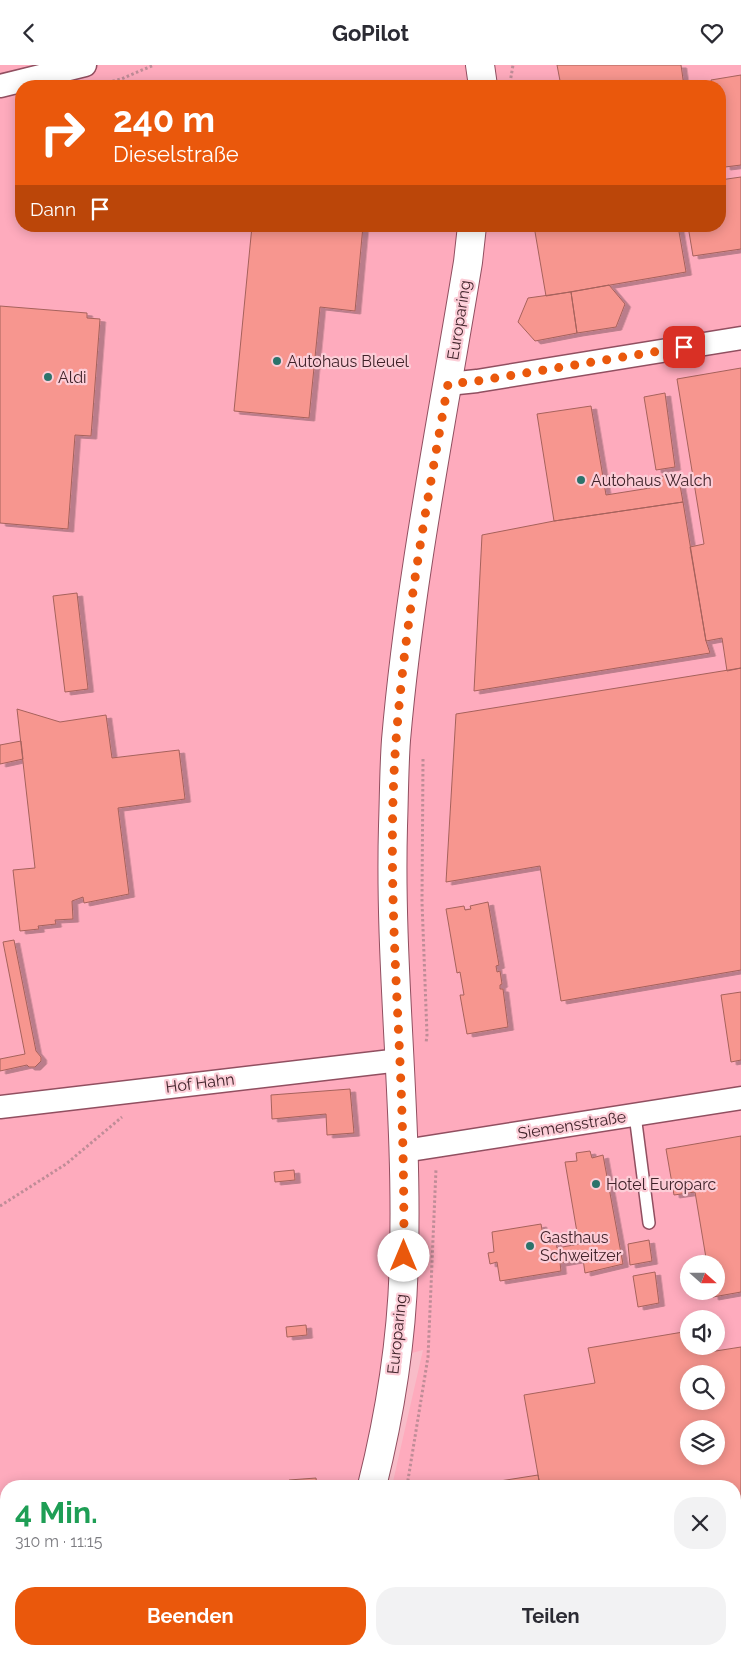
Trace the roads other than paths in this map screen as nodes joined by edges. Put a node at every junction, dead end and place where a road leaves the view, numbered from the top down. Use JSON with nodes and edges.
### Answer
{"nodes":[{"id":1,"x":84,"y":65,"type":"edge"},
{"id":2,"x":480,"y":65,"type":"edge"},
{"id":3,"x":24,"y":80,"type":"edge"},
{"id":4,"x":481,"y":80,"type":"edge"},
{"id":5,"x":15,"y":82,"type":"edge"},
{"id":6,"x":0,"y":86,"type":"edge"},
{"id":7,"x":471,"y":232,"type":"edge"},
{"id":8,"x":741,"y":338,"type":"edge"},
{"id":9,"x":448,"y":384,"type":"junction"},
{"id":10,"x":400,"y":1060,"type":"junction"},
{"id":11,"x":741,"y":1098,"type":"edge"},
{"id":12,"x":0,"y":1107,"type":"edge"},
{"id":13,"x":634,"y":1115,"type":"junction"},
{"id":14,"x":404,"y":1151,"type":"junction"},
{"id":15,"x":649,"y":1223,"type":"dead end"},
{"id":16,"x":374,"y":1480,"type":"edge"}],
"edges":[{"from":1,"to":3,"type":"street"},
{"from":2,"to":4,"type":"street"},
{"from":5,"to":6,"type":"street"},
{"from":7,"to":9,"type":"street","name":"Europaring"},
{"from":8,"to":9,"type":"street"},
{"from":9,"to":10,"type":"street","name":"Europaring"},
{"from":10,"to":12,"type":"street","name":"Hof Hahn"},
{"from":10,"to":14,"type":"street","name":"Europaring"},
{"from":11,"to":13,"type":"street","name":"Siemensstraße"},
{"from":13,"to":14,"type":"street","name":"Siemensstraße"},
{"from":13,"to":15,"type":"lane"},
{"from":14,"to":16,"type":"street","name":"Europaring"}]}
